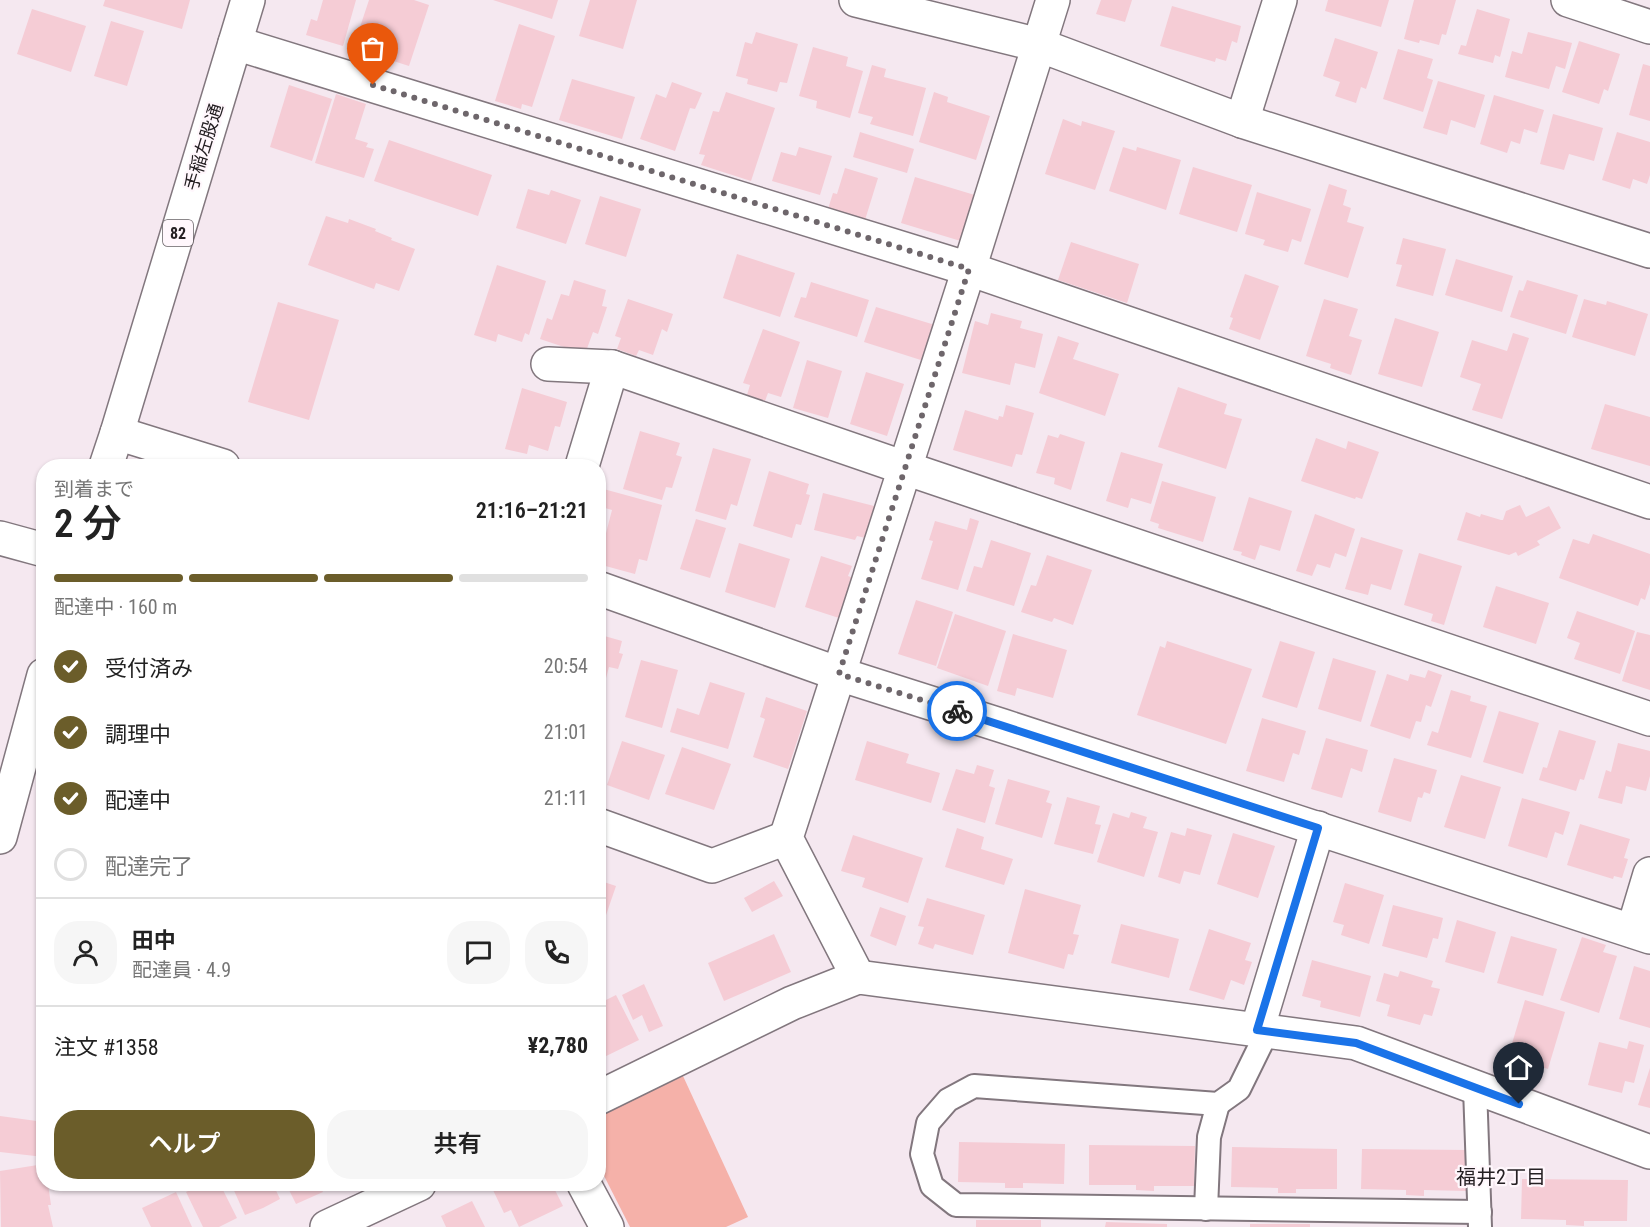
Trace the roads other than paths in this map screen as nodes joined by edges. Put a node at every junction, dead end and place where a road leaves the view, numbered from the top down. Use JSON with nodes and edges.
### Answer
{"nodes":[{"id":1,"x":248,"y":0,"type":"edge"},
{"id":2,"x":856,"y":0,"type":"edge"},
{"id":3,"x":1053,"y":0,"type":"edge"},
{"id":4,"x":1280,"y":0,"type":"edge"},
{"id":5,"x":1568,"y":0,"type":"edge"},
{"id":6,"x":1650,"y":27,"type":"edge"},
{"id":7,"x":235,"y":43,"type":"junction"},
{"id":8,"x":1039,"y":45,"type":"junction"},
{"id":9,"x":1242,"y":121,"type":"junction"},
{"id":10,"x":1650,"y":251,"type":"edge"},
{"id":11,"x":969,"y":269,"type":"junction"},
{"id":12,"x":548,"y":364,"type":"dead end"},
{"id":13,"x":612,"y":367,"type":"junction"},
{"id":14,"x":117,"y":433,"type":"junction"},
{"id":15,"x":108,"y":459,"type":"edge"},
{"id":16,"x":201,"y":459,"type":"edge"},
{"id":17,"x":584,"y":459,"type":"edge"},
{"id":18,"x":905,"y":468,"type":"junction"},
{"id":19,"x":1650,"y":502,"type":"edge"},
{"id":20,"x":0,"y":538,"type":"edge"},
{"id":21,"x":36,"y":548,"type":"edge"},
{"id":22,"x":606,"y":591,"type":"edge"},
{"id":23,"x":839,"y":674,"type":"junction"},
{"id":24,"x":36,"y":698,"type":"edge"},
{"id":25,"x":1650,"y":719,"type":"edge"},
{"id":26,"x":8,"y":777,"type":"edge"},
{"id":27,"x":606,"y":828,"type":"edge"},
{"id":28,"x":1318,"y":828,"type":"junction"},
{"id":29,"x":0,"y":837,"type":"edge"},
{"id":30,"x":786,"y":838,"type":"junction"},
{"id":31,"x":1650,"y":874,"type":"edge"},
{"id":32,"x":1642,"y":934,"type":"edge"},
{"id":33,"x":858,"y":977,"type":"junction"},
{"id":34,"x":1262,"y":1031,"type":"junction"},
{"id":35,"x":1475,"y":1088,"type":"junction"},
{"id":36,"x":606,"y":1094,"type":"edge"},
{"id":37,"x":1218,"y":1104,"type":"junction"},
{"id":38,"x":1650,"y":1152,"type":"edge"},
{"id":39,"x":404,"y":1191,"type":"edge"},
{"id":40,"x":588,"y":1191,"type":"edge"},
{"id":41,"x":1206,"y":1209,"type":"junction"},
{"id":42,"x":1480,"y":1219,"type":"edge"},
{"id":43,"x":327,"y":1227,"type":"edge"},
{"id":44,"x":607,"y":1227,"type":"edge"}],
"edges":[{"from":1,"to":7,"type":"street","name":"手稲左股通","number":"82"},
{"from":2,"to":8,"type":"street"},
{"from":3,"to":8,"type":"street"},
{"from":4,"to":9,"type":"street"},
{"from":5,"to":6,"type":"street"},
{"from":7,"to":11,"type":"street"},
{"from":7,"to":14,"type":"street","name":"手稲左股通","number":"82"},
{"from":8,"to":9,"type":"street"},
{"from":8,"to":11,"type":"street"},
{"from":9,"to":10,"type":"street"},
{"from":11,"to":18,"type":"street"},
{"from":11,"to":19,"type":"street"},
{"from":12,"to":13,"type":"street"},
{"from":13,"to":17,"type":"street"},
{"from":13,"to":18,"type":"street"},
{"from":14,"to":15,"type":"street","name":"手稲左股通","number":"82"},
{"from":14,"to":16,"type":"street"},
{"from":18,"to":23,"type":"street"},
{"from":18,"to":25,"type":"street"},
{"from":20,"to":21,"type":"street"},
{"from":22,"to":23,"type":"street"},
{"from":23,"to":28,"type":"street"},
{"from":23,"to":30,"type":"street"},
{"from":24,"to":26,"type":"street"},
{"from":26,"to":29,"type":"street"},
{"from":27,"to":30,"type":"street"},
{"from":28,"to":32,"type":"street"},
{"from":28,"to":34,"type":"street"},
{"from":30,"to":33,"type":"street"},
{"from":31,"to":32,"type":"street"},
{"from":33,"to":34,"type":"street"},
{"from":33,"to":36,"type":"street"},
{"from":34,"to":35,"type":"street"},
{"from":34,"to":37,"type":"lane"},
{"from":35,"to":38,"type":"street"},
{"from":35,"to":42,"type":"lane"},
{"from":37,"to":41,"type":"lane"},
{"from":37,"to":41,"type":"lane"},
{"from":39,"to":43,"type":"street"},
{"from":40,"to":44,"type":"street"},
{"from":41,"to":42,"type":"lane"}]}
